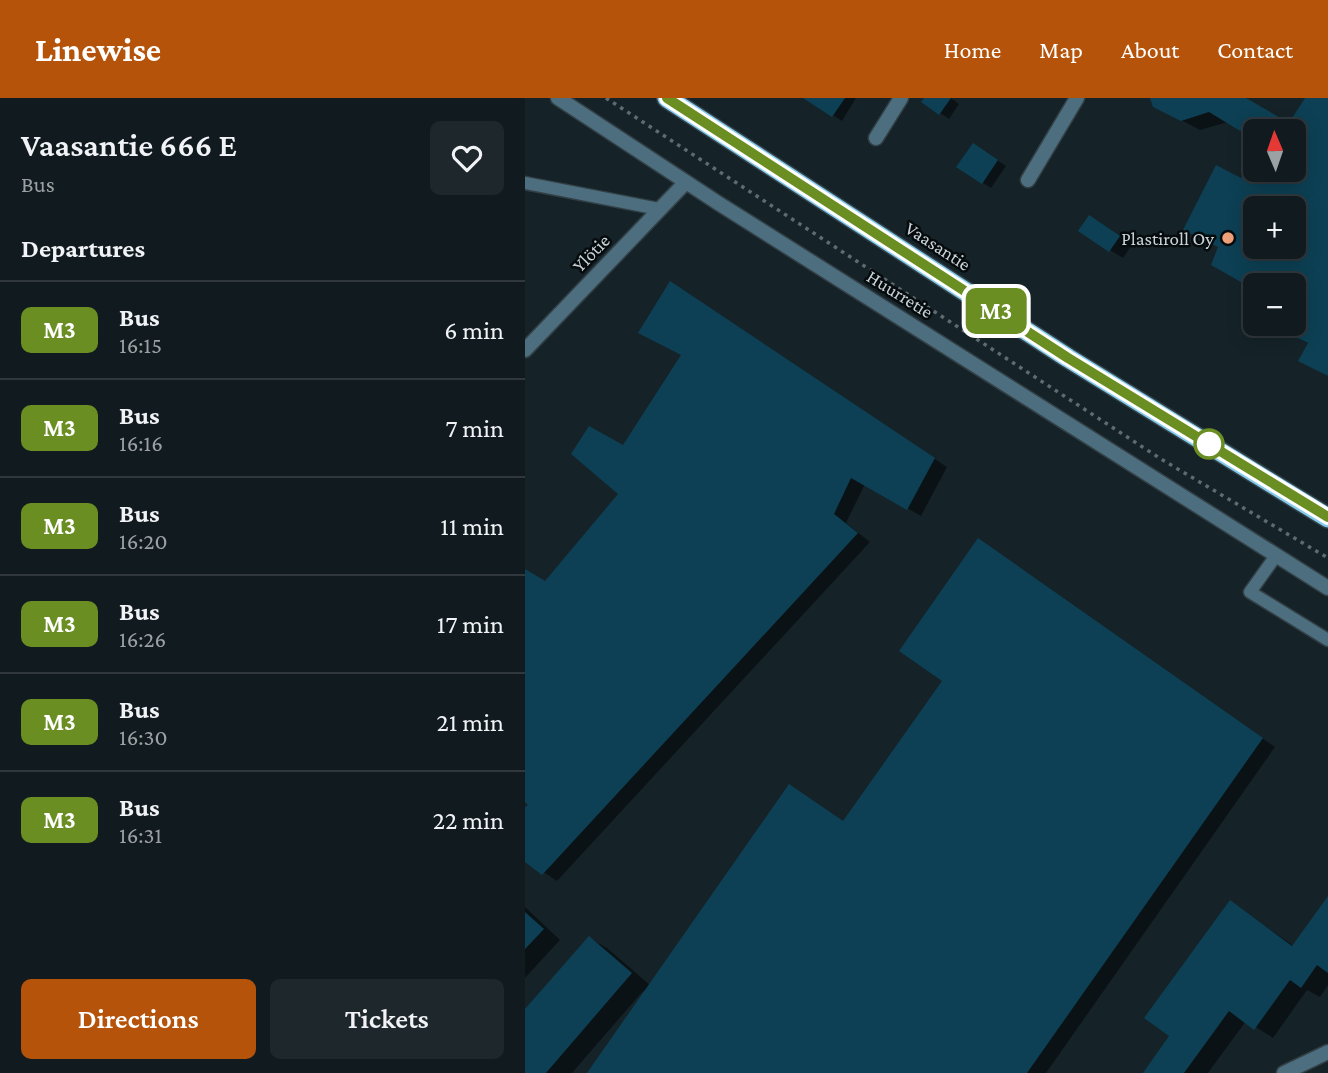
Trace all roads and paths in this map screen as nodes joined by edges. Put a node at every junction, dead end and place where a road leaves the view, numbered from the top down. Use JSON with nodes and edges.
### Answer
{"nodes":[{"id":1,"x":558,"y":98,"type":"edge"},
{"id":2,"x":606,"y":98,"type":"edge"},
{"id":3,"x":667,"y":98,"type":"edge"},
{"id":4,"x":901,"y":98,"type":"edge"},
{"id":5,"x":1077,"y":98,"type":"edge"},
{"id":6,"x":876,"y":138,"type":"dead end"},
{"id":7,"x":1028,"y":180,"type":"dead end"},
{"id":8,"x":686,"y":182,"type":"junction"},
{"id":9,"x":525,"y":183,"type":"edge"},
{"id":10,"x":659,"y":209,"type":"junction"},
{"id":11,"x":525,"y":350,"type":"edge"},
{"id":12,"x":1328,"y":517,"type":"edge"},
{"id":13,"x":1275,"y":556,"type":"junction"},
{"id":14,"x":1328,"y":558,"type":"edge"},
{"id":15,"x":1328,"y":588,"type":"edge"},
{"id":16,"x":1328,"y":640,"type":"edge"},
{"id":17,"x":1328,"y":1052,"type":"edge"},
{"id":18,"x":1284,"y":1073,"type":"edge"}],
"edges":[{"from":1,"to":8,"type":"street","name":"Huurretie"},
{"from":2,"to":14,"type":"path"},
{"from":3,"to":12,"type":"highway","name":"Vaasantie"},
{"from":4,"to":6,"type":"street"},
{"from":5,"to":7,"type":"street"},
{"from":8,"to":10,"type":"street","name":"Ylötie"},
{"from":8,"to":13,"type":"street","name":"Huurretie"},
{"from":9,"to":10,"type":"lane"},
{"from":10,"to":11,"type":"street","name":"Ylötie"},
{"from":13,"to":15,"type":"street","name":"Huurretie"},
{"from":13,"to":16,"type":"lane"},
{"from":17,"to":18,"type":"street"}]}
